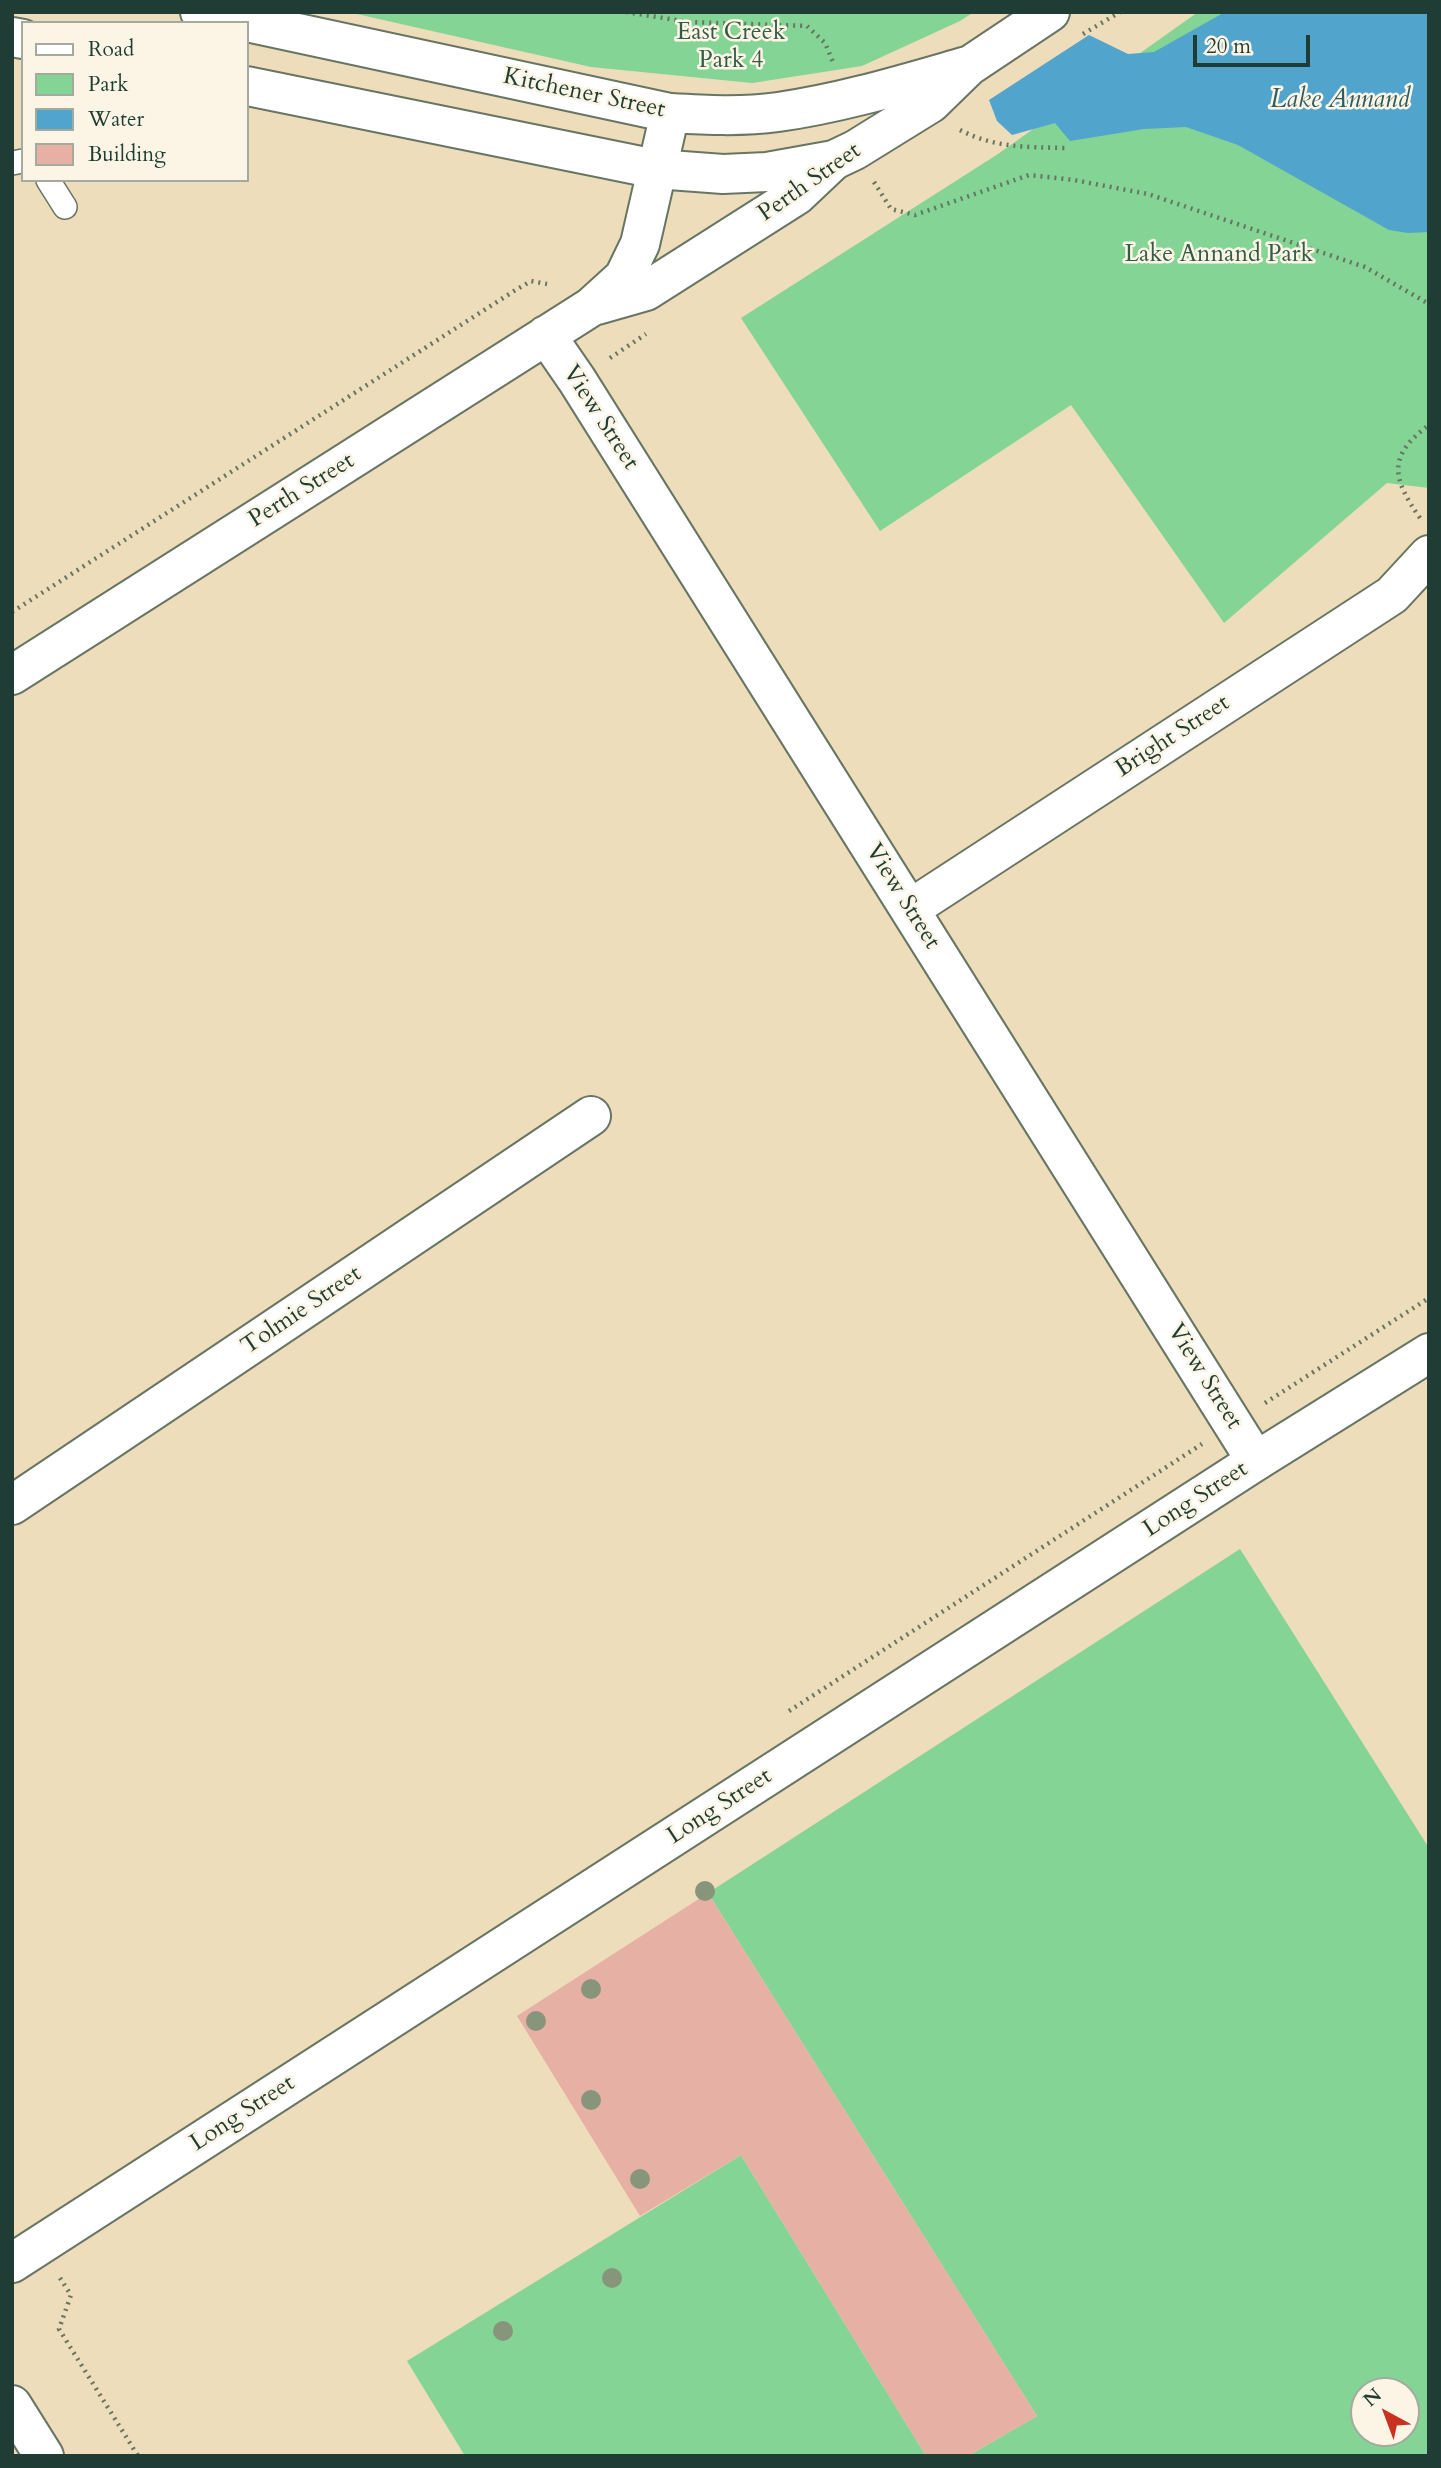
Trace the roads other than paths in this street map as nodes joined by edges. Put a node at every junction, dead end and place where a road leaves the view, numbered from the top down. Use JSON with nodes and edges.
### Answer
{"nodes":[{"id":1,"x":200,"y":12,"type":"edge"},
{"id":2,"x":1050,"y":12,"type":"edge"},
{"id":3,"x":242,"y":21,"type":"edge"},
{"id":4,"x":248,"y":22,"type":"edge"},
{"id":5,"x":969,"y":66,"type":"junction"},
{"id":6,"x":248,"y":86,"type":"edge"},
{"id":7,"x":670,"y":113,"type":"junction"},
{"id":8,"x":845,"y":155,"type":"junction"},
{"id":9,"x":656,"y":169,"type":"junction"},
{"id":10,"x":49,"y":182,"type":"edge"},
{"id":11,"x":65,"y":207,"type":"dead end"},
{"id":12,"x":591,"y":307,"type":"junction"},
{"id":13,"x":547,"y":335,"type":"junction"},
{"id":14,"x":1425,"y":537,"type":"edge"},
{"id":15,"x":12,"y":675,"type":"edge"},
{"id":16,"x":910,"y":909,"type":"junction"},
{"id":17,"x":591,"y":1116,"type":"dead end"},
{"id":18,"x":1429,"y":1353,"type":"edge"},
{"id":19,"x":1256,"y":1461,"type":"junction"},
{"id":20,"x":12,"y":1506,"type":"edge"},
{"id":21,"x":12,"y":2263,"type":"edge"},
{"id":22,"x":12,"y":2405,"type":"edge"},
{"id":23,"x":44,"y":2456,"type":"edge"}],
"edges":[{"from":1,"to":3,"type":"street","name":"Kitchener Street"},
{"from":2,"to":5,"type":"street","name":"Perth Street"},
{"from":4,"to":7,"type":"street","name":"Kitchener Street"},
{"from":5,"to":7,"type":"street","name":"Kitchener Street"},
{"from":5,"to":8,"type":"street","name":"Perth Street"},
{"from":6,"to":9,"type":"street"},
{"from":7,"to":9,"type":"street","name":"Perth Street"},
{"from":8,"to":9,"type":"street"},
{"from":8,"to":12,"type":"street","name":"Perth Street"},
{"from":9,"to":12,"type":"street","name":"Perth Street"},
{"from":10,"to":11,"type":"lane"},
{"from":12,"to":13,"type":"street","name":"Perth Street"},
{"from":13,"to":15,"type":"street","name":"Perth Street"},
{"from":13,"to":16,"type":"street","name":"View Street"},
{"from":14,"to":16,"type":"street","name":"Bright Street"},
{"from":16,"to":19,"type":"street","name":"View Street"},
{"from":17,"to":20,"type":"street","name":"Tolmie Street"},
{"from":18,"to":19,"type":"street","name":"Long Street"},
{"from":19,"to":21,"type":"street","name":"Long Street"},
{"from":22,"to":23,"type":"street"}]}
